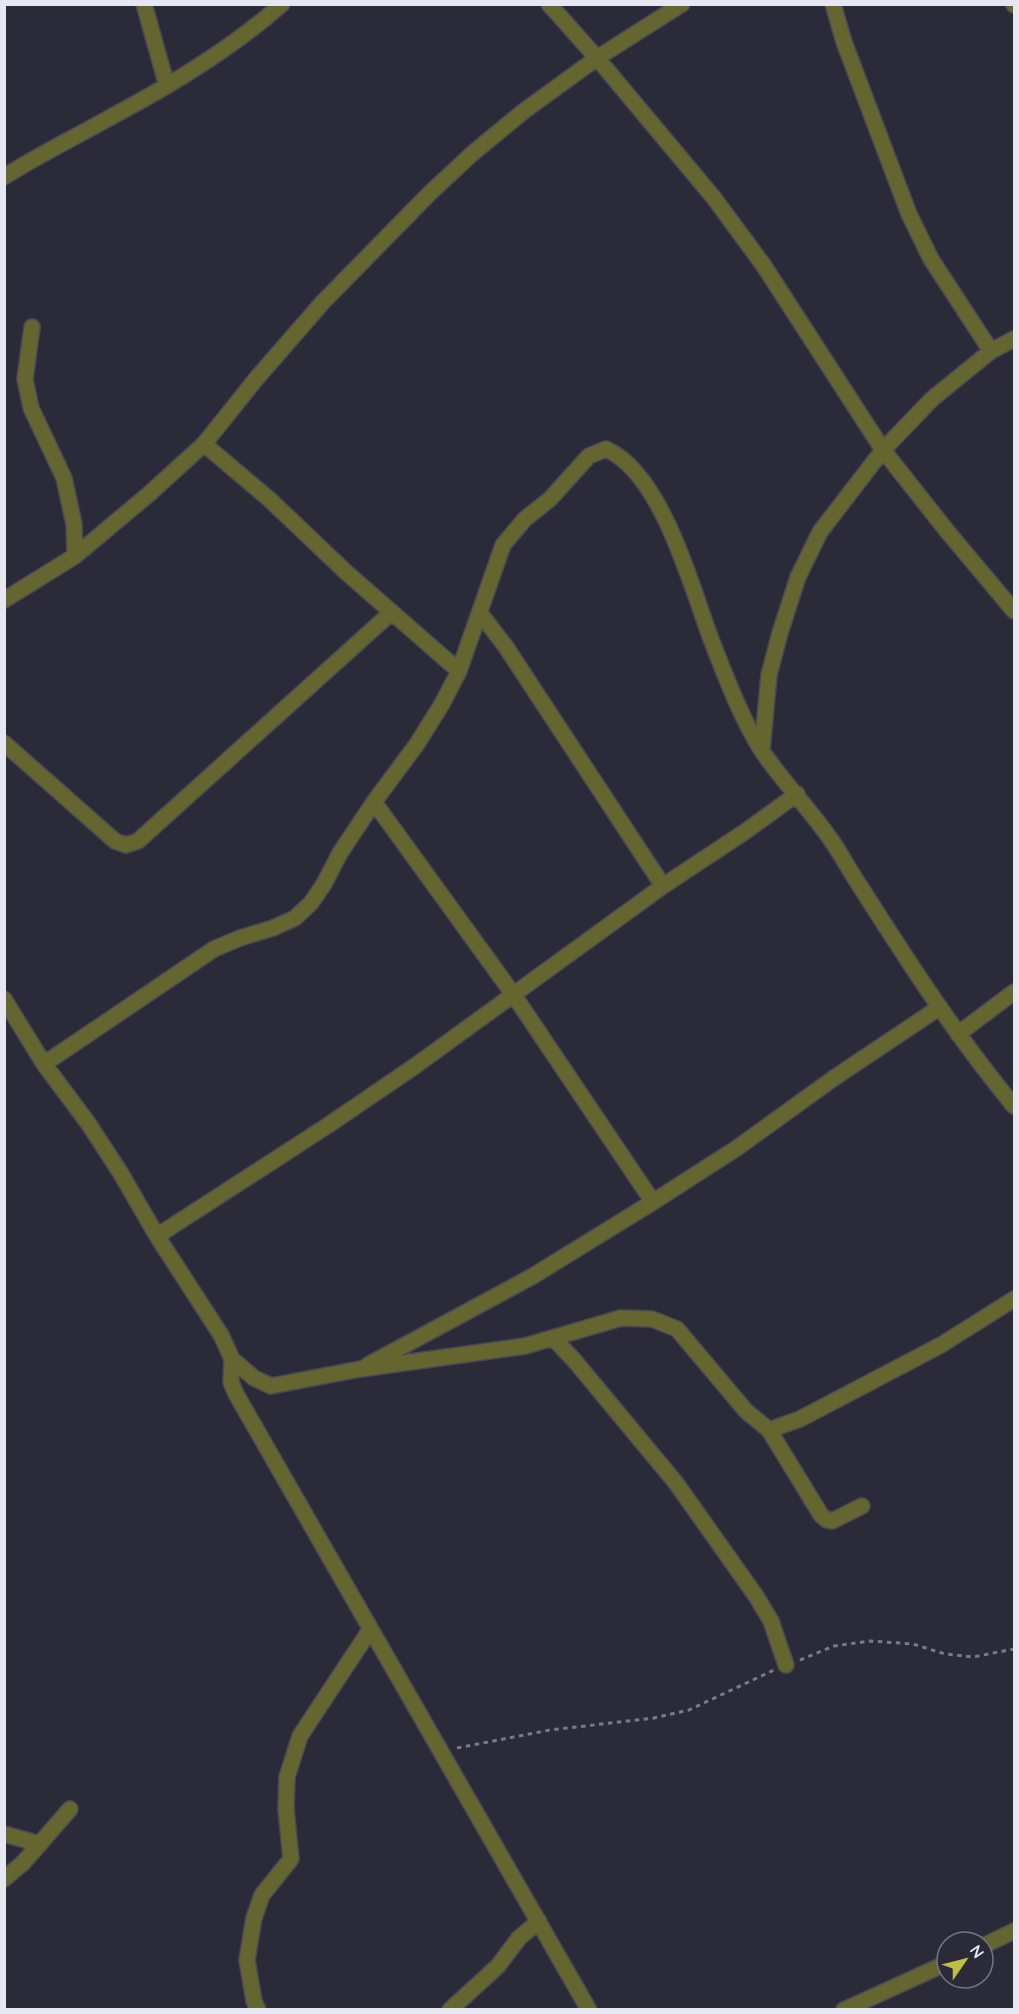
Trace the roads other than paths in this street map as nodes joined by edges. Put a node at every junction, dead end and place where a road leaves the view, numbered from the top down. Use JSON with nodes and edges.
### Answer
{"nodes":[{"id":1,"x":144,"y":4,"type":"edge"},
{"id":2,"x":282,"y":4,"type":"edge"},
{"id":3,"x":549,"y":4,"type":"edge"},
{"id":4,"x":682,"y":4,"type":"edge"},
{"id":5,"x":833,"y":4,"type":"edge"},
{"id":6,"x":597,"y":58,"type":"junction"},
{"id":7,"x":167,"y":86,"type":"junction"},
{"id":8,"x":4,"y":177,"type":"edge"},
{"id":9,"x":32,"y":327,"type":"dead end"},
{"id":10,"x":1014,"y":339,"type":"edge"},
{"id":11,"x":992,"y":351,"type":"junction"},
{"id":12,"x":204,"y":444,"type":"junction"},
{"id":13,"x":883,"y":450,"type":"junction"},
{"id":14,"x":75,"y":556,"type":"junction"},
{"id":15,"x":4,"y":600,"type":"edge"},
{"id":16,"x":1014,"y":611,"type":"edge"},
{"id":17,"x":392,"y":612,"type":"junction"},
{"id":18,"x":480,"y":613,"type":"junction"},
{"id":19,"x":459,"y":671,"type":"junction"},
{"id":20,"x":4,"y":743,"type":"edge"},
{"id":21,"x":762,"y":750,"type":"junction"},
{"id":22,"x":797,"y":794,"type":"junction"},
{"id":23,"x":374,"y":802,"type":"junction"},
{"id":24,"x":663,"y":886,"type":"junction"},
{"id":25,"x":1014,"y":992,"type":"edge"},
{"id":26,"x":513,"y":994,"type":"junction"},
{"id":27,"x":4,"y":999,"type":"edge"},
{"id":28,"x":940,"y":1007,"type":"junction"},
{"id":29,"x":958,"y":1034,"type":"junction"},
{"id":30,"x":44,"y":1064,"type":"junction"},
{"id":31,"x":1014,"y":1106,"type":"edge"},
{"id":32,"x":653,"y":1202,"type":"junction"},
{"id":33,"x":157,"y":1236,"type":"junction"},
{"id":34,"x":1014,"y":1299,"type":"edge"},
{"id":35,"x":554,"y":1339,"type":"junction"},
{"id":36,"x":232,"y":1359,"type":"junction"},
{"id":37,"x":360,"y":1369,"type":"junction"},
{"id":38,"x":769,"y":1430,"type":"junction"},
{"id":39,"x":862,"y":1506,"type":"dead end"},
{"id":40,"x":370,"y":1630,"type":"junction"},
{"id":41,"x":786,"y":1665,"type":"road end"},
{"id":42,"x":70,"y":1809,"type":"dead end"},
{"id":43,"x":4,"y":1834,"type":"edge"},
{"id":44,"x":40,"y":1844,"type":"junction"},
{"id":45,"x":4,"y":1879,"type":"edge"},
{"id":46,"x":539,"y":1921,"type":"junction"},
{"id":47,"x":1014,"y":1931,"type":"edge"},
{"id":48,"x":995,"y":1940,"type":"edge"},
{"id":49,"x":935,"y":1968,"type":"edge"},
{"id":50,"x":258,"y":2010,"type":"edge"},
{"id":51,"x":450,"y":2010,"type":"edge"},
{"id":52,"x":589,"y":2010,"type":"edge"},
{"id":53,"x":844,"y":2010,"type":"edge"}],
"edges":[{"from":1,"to":7,"type":"street"},
{"from":2,"to":7,"type":"street"},
{"from":3,"to":6,"type":"street"},
{"from":4,"to":6,"type":"street"},
{"from":5,"to":11,"type":"street"},
{"from":6,"to":12,"type":"street"},
{"from":6,"to":13,"type":"street"},
{"from":7,"to":8,"type":"street"},
{"from":9,"to":14,"type":"street"},
{"from":10,"to":11,"type":"street"},
{"from":11,"to":13,"type":"street"},
{"from":12,"to":14,"type":"street"},
{"from":12,"to":17,"type":"street"},
{"from":13,"to":16,"type":"street"},
{"from":13,"to":21,"type":"street"},
{"from":14,"to":15,"type":"street"},
{"from":17,"to":19,"type":"street"},
{"from":17,"to":20,"type":"street"},
{"from":18,"to":19,"type":"street"},
{"from":18,"to":21,"type":"street"},
{"from":18,"to":24,"type":"street"},
{"from":19,"to":23,"type":"street"},
{"from":21,"to":22,"type":"street"},
{"from":22,"to":24,"type":"street"},
{"from":22,"to":28,"type":"street"},
{"from":23,"to":26,"type":"street"},
{"from":23,"to":30,"type":"street"},
{"from":24,"to":26,"type":"street"},
{"from":25,"to":29,"type":"street"},
{"from":26,"to":32,"type":"street"},
{"from":26,"to":33,"type":"street"},
{"from":27,"to":30,"type":"street"},
{"from":28,"to":29,"type":"street"},
{"from":28,"to":32,"type":"street"},
{"from":29,"to":31,"type":"street"},
{"from":30,"to":33,"type":"street"},
{"from":32,"to":37,"type":"street"},
{"from":33,"to":36,"type":"street"},
{"from":34,"to":38,"type":"street"},
{"from":35,"to":37,"type":"street"},
{"from":35,"to":38,"type":"street"},
{"from":35,"to":41,"type":"street"},
{"from":36,"to":37,"type":"street"},
{"from":36,"to":40,"type":"street"},
{"from":38,"to":39,"type":"street"},
{"from":40,"to":46,"type":"street"},
{"from":40,"to":50,"type":"street"},
{"from":42,"to":44,"type":"street"},
{"from":43,"to":44,"type":"street"},
{"from":44,"to":45,"type":"street"},
{"from":46,"to":51,"type":"street"},
{"from":46,"to":52,"type":"street"},
{"from":47,"to":48,"type":"street"},
{"from":49,"to":53,"type":"street"}]}
